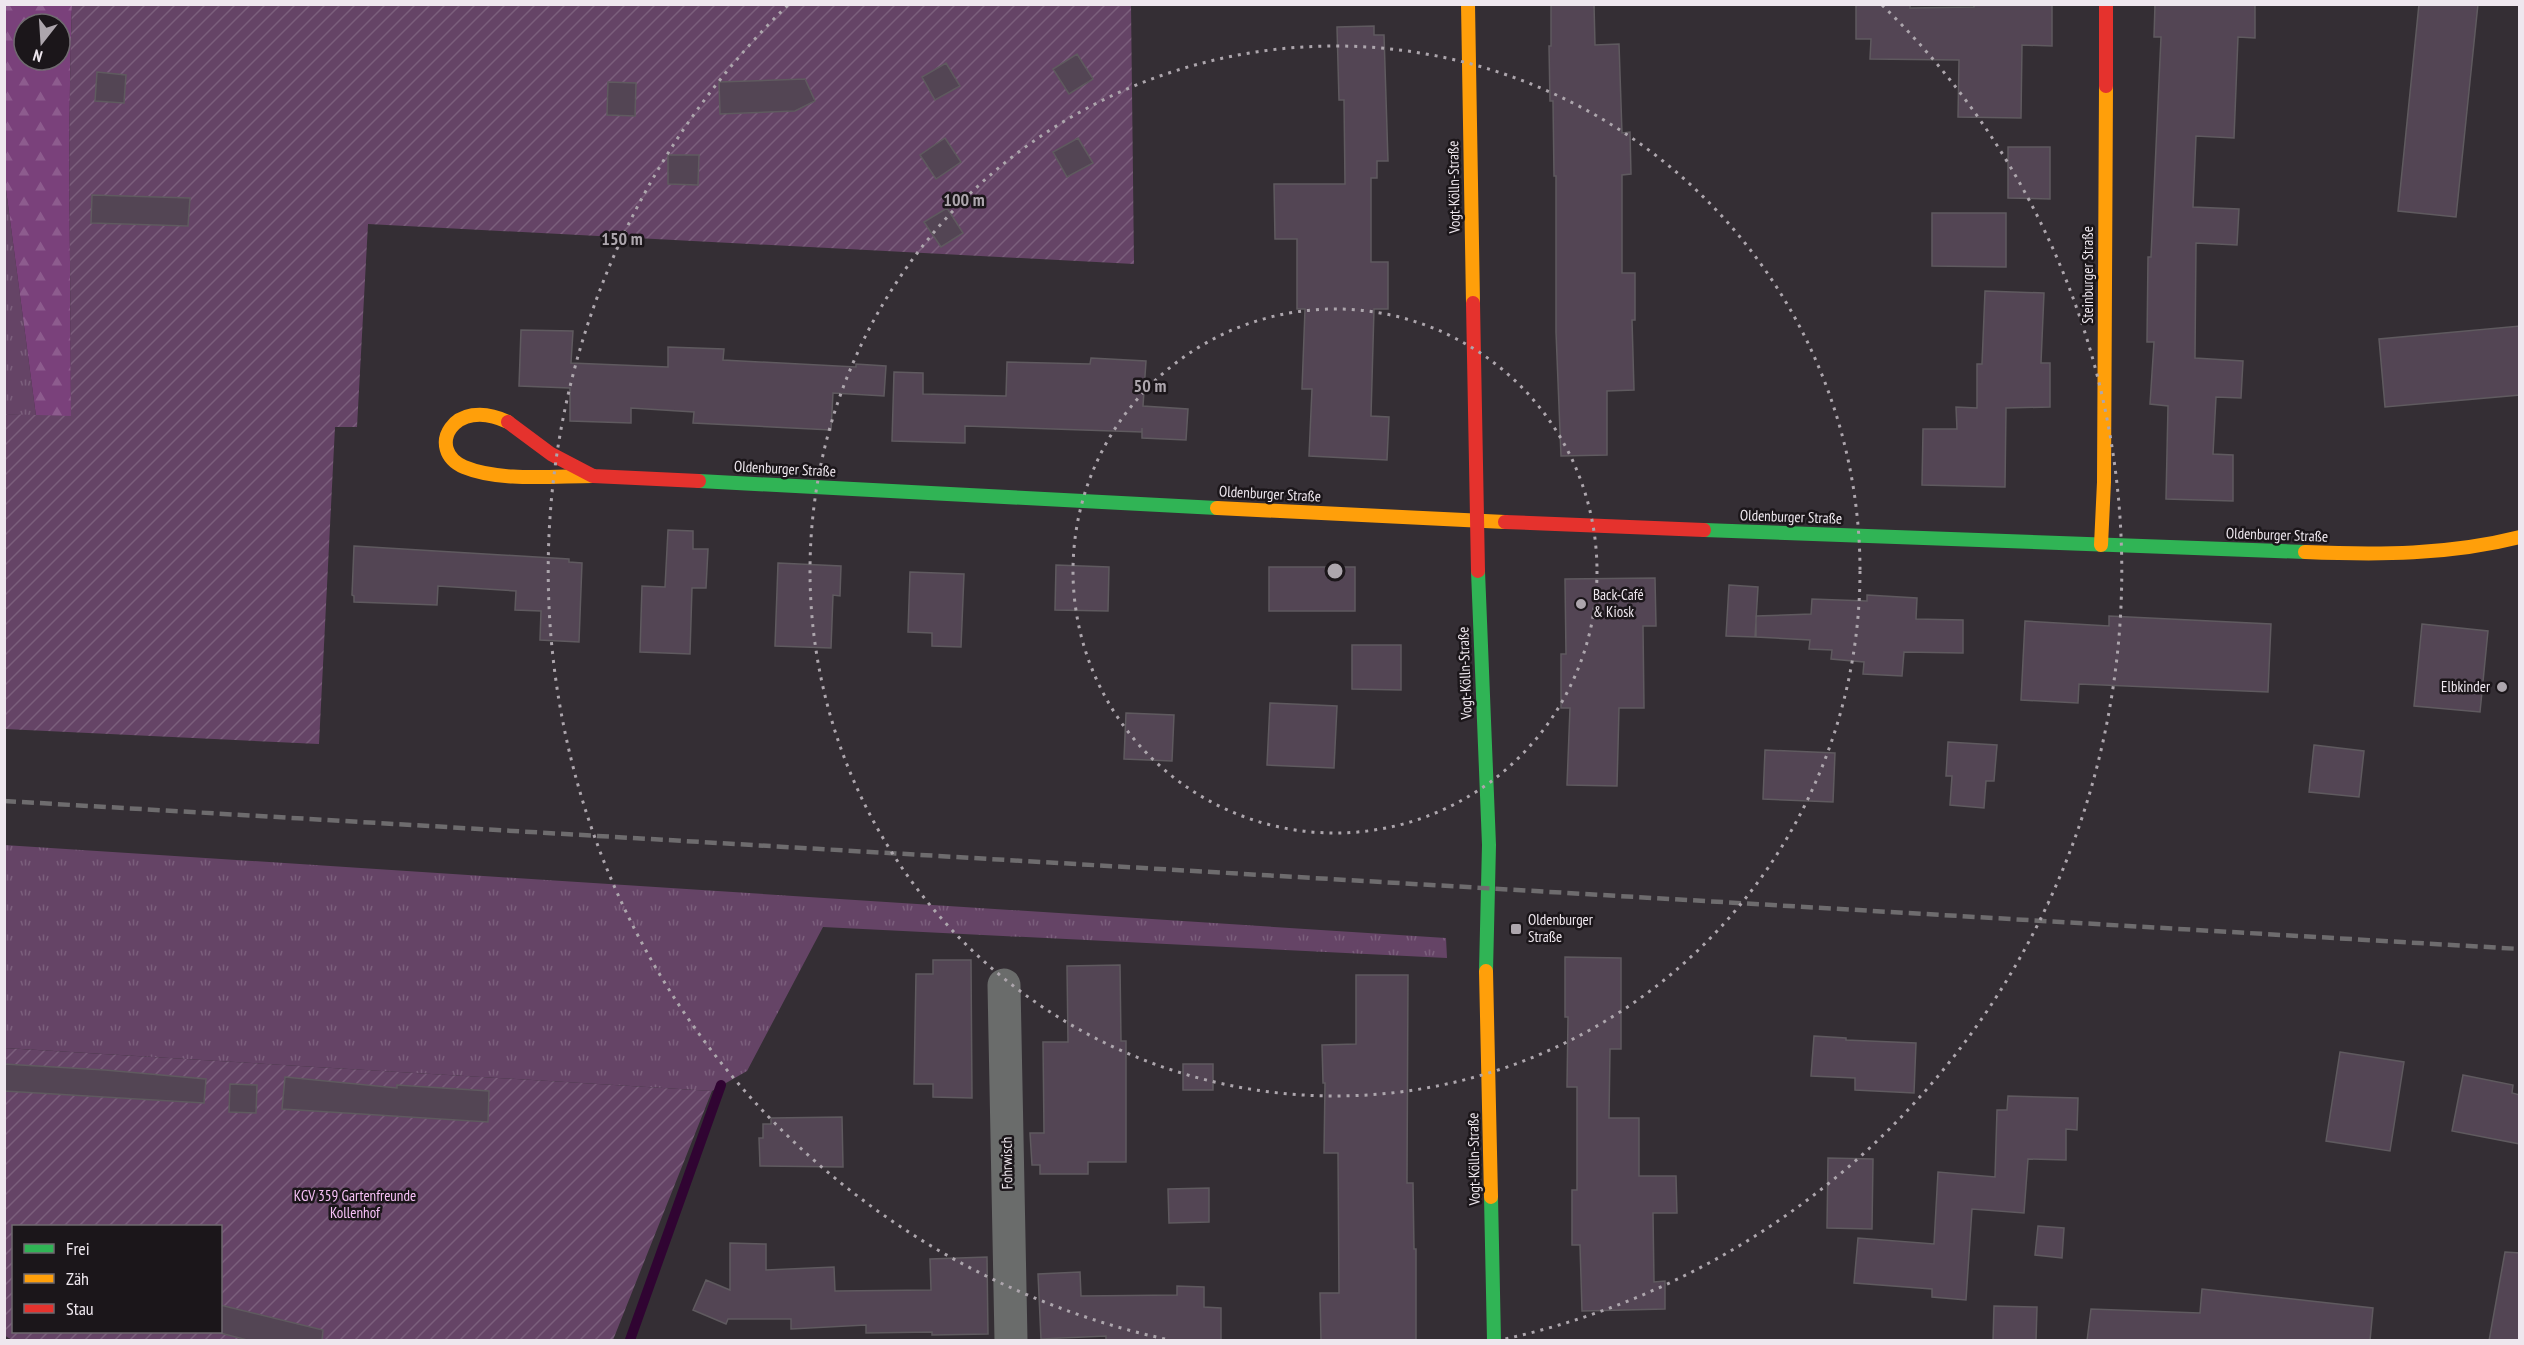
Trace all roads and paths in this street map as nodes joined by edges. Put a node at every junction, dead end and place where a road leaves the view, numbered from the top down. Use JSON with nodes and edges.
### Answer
{"nodes":[{"id":1,"x":1468,"y":4,"type":"edge"},
{"id":2,"x":2106,"y":4,"type":"edge"},
{"id":3,"x":593,"y":476,"type":"junction"},
{"id":4,"x":1476,"y":521,"type":"junction"},
{"id":5,"x":2520,"y":537,"type":"edge"},
{"id":6,"x":2101,"y":545,"type":"junction"},
{"id":7,"x":1004,"y":985,"type":"dead end"},
{"id":8,"x":1011,"y":1341,"type":"edge"},
{"id":9,"x":1494,"y":1341,"type":"edge"}],
"edges":[{"from":1,"to":4,"type":"street","name":"Vogt-Kölln-Straße"},
{"from":2,"to":6,"type":"street","name":"Steinburger Straße"},
{"from":3,"to":3,"type":"street","name":"Oldenburger Straße"},
{"from":3,"to":4,"type":"street","name":"Oldenburger Straße"},
{"from":4,"to":6,"type":"street","name":"Oldenburger Straße"},
{"from":4,"to":9,"type":"street","name":"Vogt-Kölln-Straße"},
{"from":5,"to":6,"type":"street","name":"Oldenburger Straße"},
{"from":7,"to":8,"type":"street","name":"Fohrwisch"}]}
